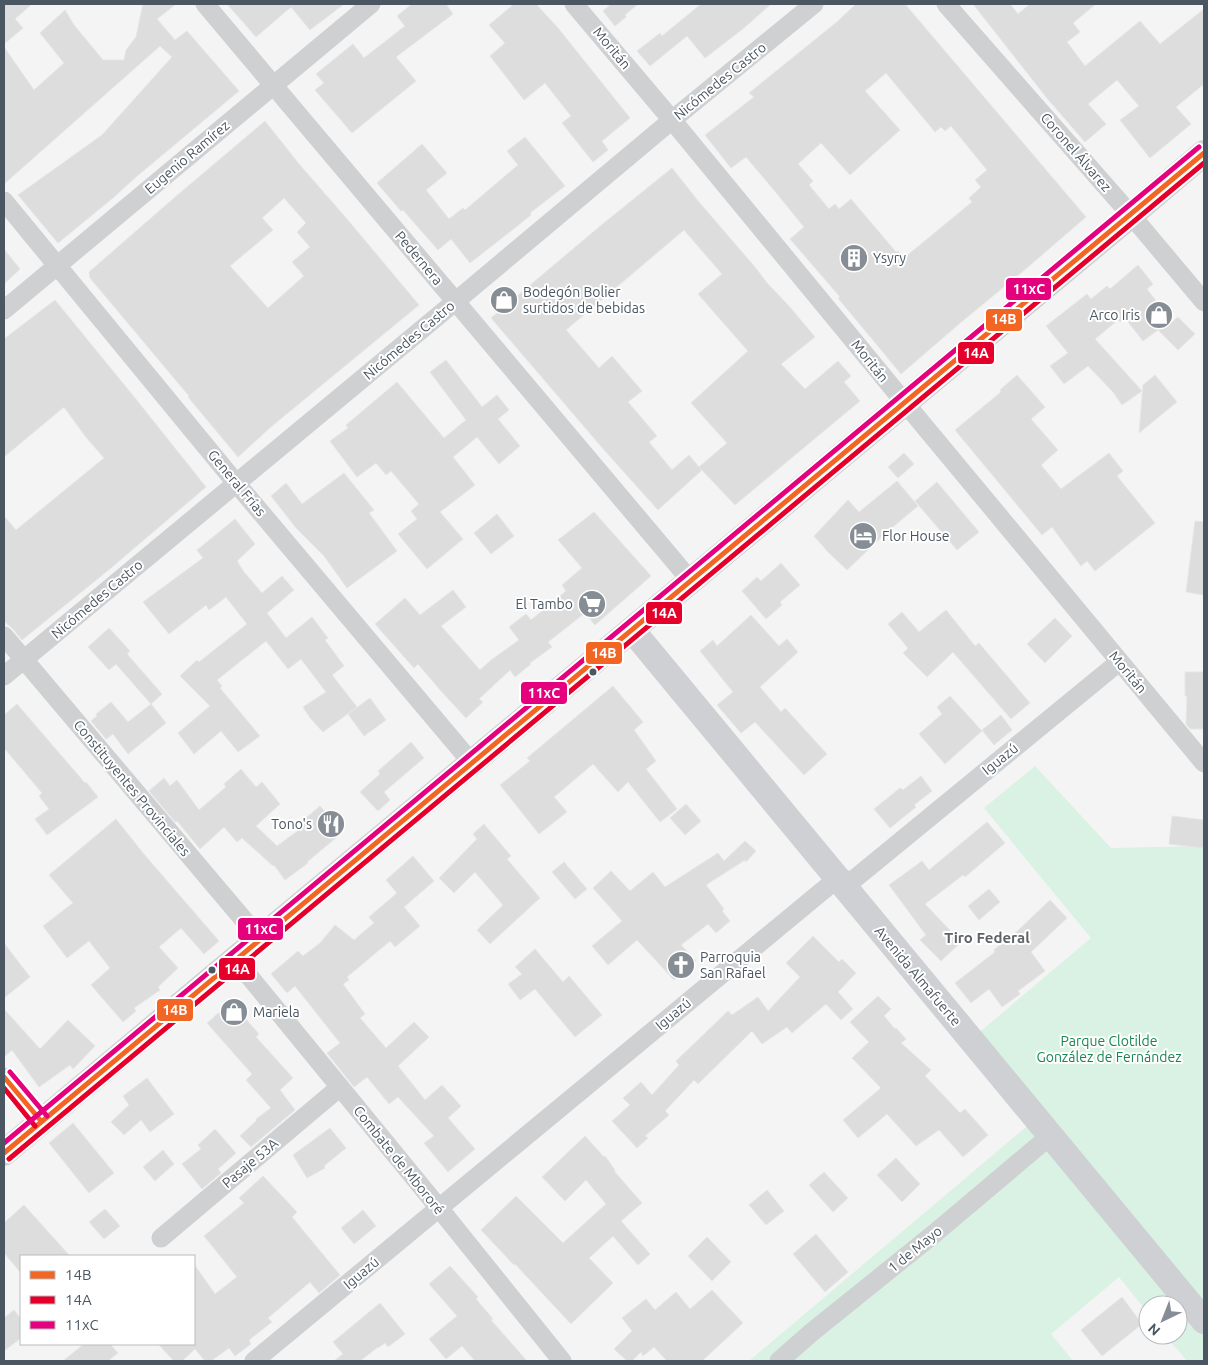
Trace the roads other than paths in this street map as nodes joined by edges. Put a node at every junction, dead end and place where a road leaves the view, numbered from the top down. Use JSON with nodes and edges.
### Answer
{"nodes":[{"id":1,"x":205,"y":4,"type":"edge"},
{"id":2,"x":371,"y":4,"type":"edge"},
{"id":3,"x":574,"y":4,"type":"edge"},
{"id":4,"x":814,"y":4,"type":"edge"},
{"id":5,"x":946,"y":4,"type":"edge"},
{"id":6,"x":274,"y":86,"type":"junction"},
{"id":7,"x":672,"y":120,"type":"junction"},
{"id":8,"x":1204,"y":153,"type":"edge"},
{"id":9,"x":4,"y":201,"type":"edge"},
{"id":10,"x":1132,"y":215,"type":"junction"},
{"id":11,"x":56,"y":265,"type":"junction"},
{"id":12,"x":456,"y":301,"type":"junction"},
{"id":13,"x":1204,"y":302,"type":"edge"},
{"id":14,"x":4,"y":310,"type":"edge"},
{"id":15,"x":905,"y":403,"type":"junction"},
{"id":16,"x":236,"y":483,"type":"junction"},
{"id":17,"x":691,"y":581,"type":"junction"},
{"id":18,"x":632,"y":630,"type":"junction"},
{"id":19,"x":4,"y":636,"type":"edge"},
{"id":20,"x":24,"y":660,"type":"junction"},
{"id":21,"x":1119,"y":662,"type":"junction"},
{"id":22,"x":4,"y":676,"type":"edge"},
{"id":23,"x":472,"y":763,"type":"junction"},
{"id":24,"x":1204,"y":763,"type":"edge"},
{"id":25,"x":838,"y":878,"type":"junction"},
{"id":26,"x":260,"y":939,"type":"junction"},
{"id":27,"x":235,"y":959,"type":"junction"},
{"id":28,"x":4,"y":1077,"type":"edge"},
{"id":29,"x":340,"y":1087,"type":"junction"},
{"id":30,"x":41,"y":1121,"type":"junction"},
{"id":31,"x":1050,"y":1136,"type":"junction"},
{"id":32,"x":4,"y":1153,"type":"edge"},
{"id":33,"x":439,"y":1208,"type":"junction"},
{"id":34,"x":161,"y":1238,"type":"dead end"},
{"id":35,"x":1204,"y":1321,"type":"edge"},
{"id":36,"x":254,"y":1361,"type":"edge"},
{"id":37,"x":562,"y":1361,"type":"edge"},
{"id":38,"x":779,"y":1361,"type":"edge"}],
"edges":[{"from":1,"to":6,"type":"street","name":"Pedernera"},
{"from":2,"to":6,"type":"street","name":"Eugenio Ramírez"},
{"from":3,"to":7,"type":"street","name":"Moritán"},
{"from":4,"to":7,"type":"street","name":"Nicómedes Castro"},
{"from":5,"to":10,"type":"street","name":"Coronel Álvarez"},
{"from":6,"to":11,"type":"street","name":"Eugenio Ramírez"},
{"from":6,"to":12,"type":"street","name":"Pedernera"},
{"from":7,"to":12,"type":"street","name":"Nicómedes Castro"},
{"from":7,"to":15,"type":"street","name":"Moritán"},
{"from":8,"to":10,"type":"main road"},
{"from":9,"to":11,"type":"street","name":"General Frías"},
{"from":10,"to":13,"type":"street","name":"Coronel Álvarez"},
{"from":10,"to":15,"type":"main road"},
{"from":11,"to":14,"type":"street","name":"Eugenio Ramírez"},
{"from":11,"to":16,"type":"street","name":"General Frías"},
{"from":12,"to":16,"type":"street","name":"Nicómedes Castro"},
{"from":12,"to":17,"type":"street","name":"Pedernera"},
{"from":15,"to":17,"type":"main road"},
{"from":15,"to":21,"type":"street","name":"Moritán"},
{"from":16,"to":20,"type":"street","name":"Nicómedes Castro"},
{"from":16,"to":23,"type":"street","name":"General Frías"},
{"from":17,"to":18,"type":"main road"},
{"from":18,"to":23,"type":"main road"},
{"from":18,"to":25,"type":"main road","name":"Avenida Almafuerte"},
{"from":19,"to":20,"type":"street","name":"Constituyentes Provinciales"},
{"from":20,"to":22,"type":"street","name":"Nicómedes Castro"},
{"from":20,"to":26,"type":"street","name":"Constituyentes Provinciales"},
{"from":21,"to":24,"type":"street","name":"Moritán"},
{"from":21,"to":25,"type":"street","name":"Iguazú"},
{"from":23,"to":26,"type":"main road"},
{"from":25,"to":31,"type":"main road","name":"Avenida Almafuerte"},
{"from":25,"to":33,"type":"street","name":"Iguazú"},
{"from":26,"to":27,"type":"main road"},
{"from":27,"to":29,"type":"street","name":"Combate de Mbororé"},
{"from":27,"to":30,"type":"main road"},
{"from":28,"to":30,"type":"street"},
{"from":29,"to":33,"type":"street","name":"Combate de Mbororé"},
{"from":29,"to":34,"type":"street","name":"Pasaje 53A"},
{"from":30,"to":32,"type":"main road"},
{"from":31,"to":35,"type":"main road","name":"Avenida Almafuerte"},
{"from":31,"to":38,"type":"street","name":"1 de Mayo"},
{"from":33,"to":36,"type":"street","name":"Iguazú"},
{"from":33,"to":37,"type":"street","name":"Combate de Mbororé"}]}
